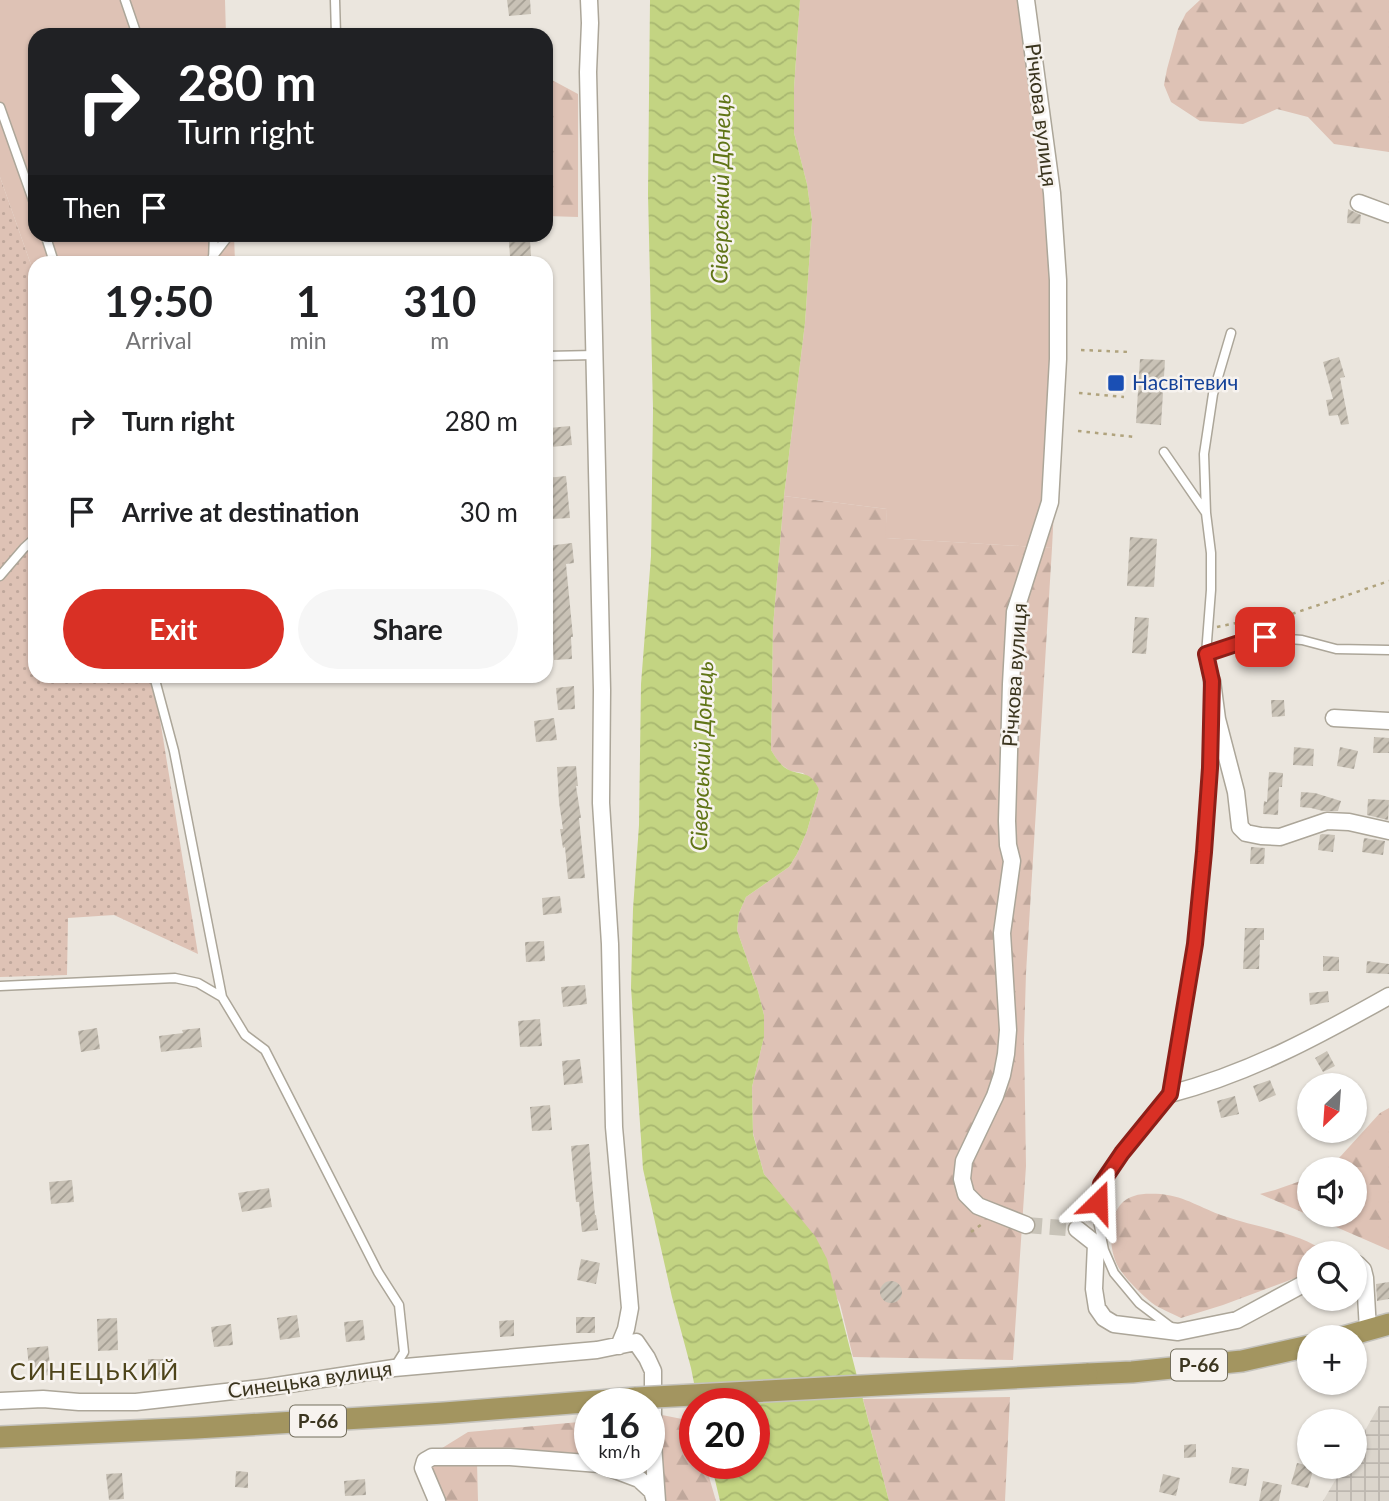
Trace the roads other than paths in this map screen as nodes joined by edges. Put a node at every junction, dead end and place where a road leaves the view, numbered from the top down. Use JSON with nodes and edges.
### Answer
{"nodes":[{"id":1,"x":125,"y":0,"type":"edge"},
{"id":2,"x":335,"y":0,"type":"edge"},
{"id":3,"x":589,"y":0,"type":"edge"},
{"id":4,"x":1026,"y":0,"type":"edge"},
{"id":5,"x":135,"y":28,"type":"edge"},
{"id":6,"x":336,"y":28,"type":"edge"},
{"id":7,"x":0,"y":107,"type":"edge"},
{"id":8,"x":28,"y":186,"type":"edge"},
{"id":9,"x":1359,"y":202,"type":"dead end"},
{"id":10,"x":1389,"y":214,"type":"edge"},
{"id":11,"x":1231,"y":333,"type":"dead end"},
{"id":12,"x":595,"y":355,"type":"junction"},
{"id":13,"x":553,"y":356,"type":"edge"},
{"id":14,"x":1164,"y":452,"type":"dead end"},
{"id":15,"x":1206,"y":513,"type":"junction"},
{"id":16,"x":28,"y":544,"type":"edge"},
{"id":17,"x":0,"y":576,"type":"edge"},
{"id":18,"x":1389,"y":650,"type":"edge"},
{"id":19,"x":1206,"y":654,"type":"junction"},
{"id":20,"x":1212,"y":681,"type":"junction"},
{"id":21,"x":156,"y":683,"type":"edge"},
{"id":22,"x":1334,"y":718,"type":"dead end"},
{"id":23,"x":1389,"y":721,"type":"edge"},
{"id":24,"x":1389,"y":831,"type":"edge"},
{"id":25,"x":0,"y":986,"type":"edge"},
{"id":26,"x":1389,"y":996,"type":"edge"},
{"id":27,"x":222,"y":997,"type":"junction"},
{"id":28,"x":1170,"y":1094,"type":"junction"},
{"id":29,"x":1026,"y":1225,"type":"tunnel mouth"},
{"id":30,"x":1077,"y":1230,"type":"dead end"},
{"id":31,"x":1297,"y":1288,"type":"edge"},
{"id":32,"x":1367,"y":1311,"type":"edge"},
{"id":33,"x":1389,"y":1324,"type":"edge"},
{"id":34,"x":1368,"y":1329,"type":"joint"},
{"id":35,"x":1178,"y":1332,"type":"junction"},
{"id":36,"x":619,"y":1346,"type":"junction"},
{"id":37,"x":1297,"y":1349,"type":"edge"},
{"id":38,"x":394,"y":1368,"type":"junction"},
{"id":39,"x":0,"y":1401,"type":"edge"},
{"id":40,"x":0,"y":1437,"type":"edge"},
{"id":41,"x":438,"y":1501,"type":"edge"},
{"id":42,"x":656,"y":1501,"type":"edge"}],
"edges":[{"from":1,"to":5,"type":"lane"},
{"from":2,"to":6,"type":"lane"},
{"from":3,"to":12,"type":"street"},
{"from":4,"to":29,"type":"street","name":"Річкова вулиця"},
{"from":7,"to":8,"type":"lane"},
{"from":9,"to":10,"type":"street"},
{"from":11,"to":15,"type":"lane"},
{"from":12,"to":13,"type":"lane"},
{"from":12,"to":36,"type":"street"},
{"from":14,"to":15,"type":"lane"},
{"from":15,"to":19,"type":"lane"},
{"from":16,"to":17,"type":"lane"},
{"from":18,"to":19,"type":"lane"},
{"from":19,"to":20,"type":"lane"},
{"from":20,"to":24,"type":"street"},
{"from":20,"to":28,"type":"lane"},
{"from":21,"to":27,"type":"lane"},
{"from":22,"to":23,"type":"street"},
{"from":25,"to":27,"type":"lane"},
{"from":26,"to":28,"type":"street"},
{"from":27,"to":38,"type":"lane"},
{"from":28,"to":35,"type":"lane"},
{"from":30,"to":35,"type":"street"},
{"from":31,"to":35,"type":"street"},
{"from":32,"to":34,"type":"street"},
{"from":33,"to":34,"type":"main road"},
{"from":36,"to":38,"type":"street","name":"Синецька вулиця"},
{"from":36,"to":42,"type":"street"},
{"from":37,"to":40,"type":"main road","number":"Р-66","bridge":true},
{"from":38,"to":39,"type":"street","name":"Синецька вулиця"},
{"from":41,"to":42,"type":"street"}]}
